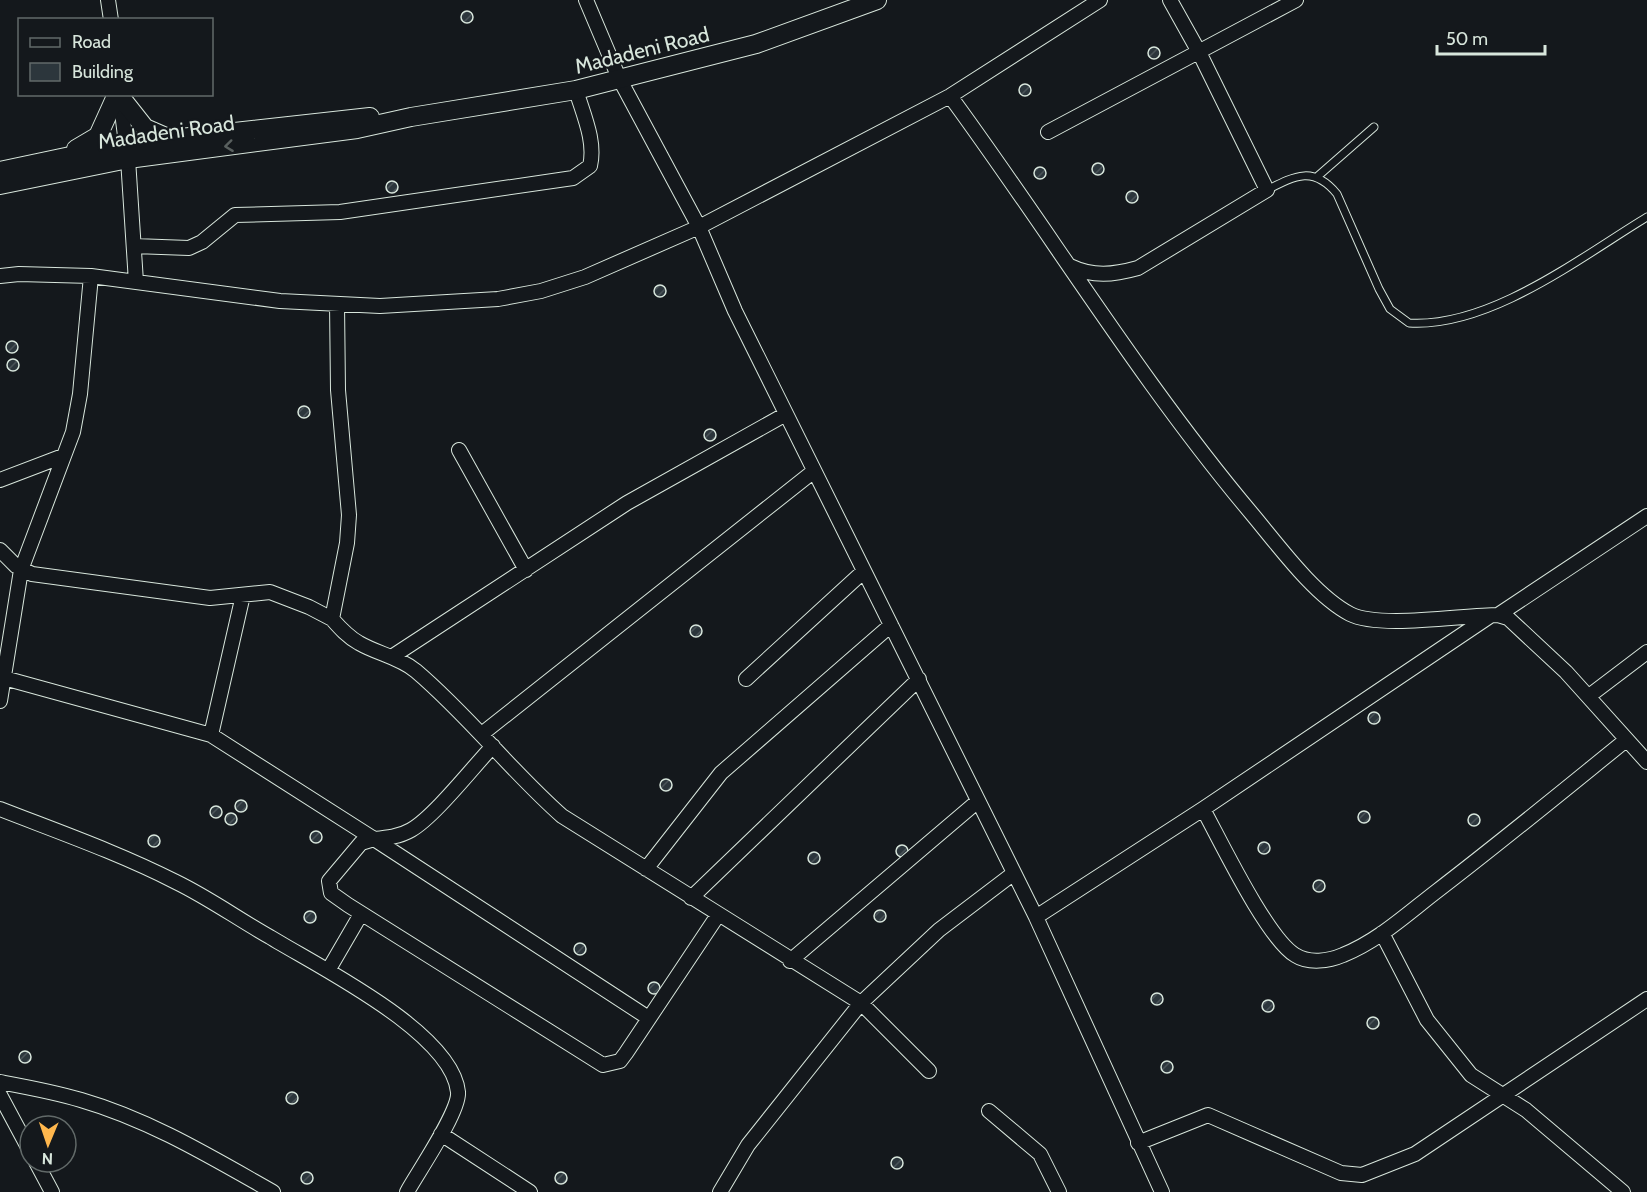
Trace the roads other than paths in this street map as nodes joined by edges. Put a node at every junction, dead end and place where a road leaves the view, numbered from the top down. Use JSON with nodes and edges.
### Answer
{"nodes":[{"id":1,"x":108,"y":0,"type":"edge"},
{"id":2,"x":586,"y":0,"type":"edge"},
{"id":3,"x":877,"y":0,"type":"edge"},
{"id":4,"x":1100,"y":0,"type":"edge"},
{"id":5,"x":1170,"y":0,"type":"edge"},
{"id":6,"x":1296,"y":0,"type":"edge"},
{"id":7,"x":852,"y":5,"type":"edge"},
{"id":8,"x":111,"y":18,"type":"edge"},
{"id":9,"x":1199,"y":52,"type":"junction"},
{"id":10,"x":620,"y":78,"type":"junction"},
{"id":11,"x":576,"y":90,"type":"junction"},
{"id":12,"x":118,"y":96,"type":"edge"},
{"id":13,"x":119,"y":96,"type":"edge"},
{"id":14,"x":120,"y":96,"type":"edge"},
{"id":15,"x":950,"y":96,"type":"junction"},
{"id":16,"x":411,"y":117,"type":"junction"},
{"id":17,"x":1374,"y":127,"type":"dead end"},
{"id":18,"x":1048,"y":132,"type":"dead end"},
{"id":19,"x":170,"y":139,"type":"junction"},
{"id":20,"x":127,"y":151,"type":"junction"},
{"id":21,"x":58,"y":159,"type":"junction"},
{"id":22,"x":0,"y":171,"type":"edge"},
{"id":23,"x":1318,"y":176,"type":"junction"},
{"id":24,"x":0,"y":185,"type":"edge"},
{"id":25,"x":1267,"y":190,"type":"junction"},
{"id":26,"x":1647,"y":217,"type":"edge"},
{"id":27,"x":699,"y":227,"type":"junction"},
{"id":28,"x":134,"y":246,"type":"junction"},
{"id":29,"x":1070,"y":266,"type":"junction"},
{"id":30,"x":0,"y":276,"type":"edge"},
{"id":31,"x":91,"y":276,"type":"junction"},
{"id":32,"x":136,"y":282,"type":"junction"},
{"id":33,"x":337,"y":304,"type":"junction"},
{"id":34,"x":786,"y":414,"type":"junction"},
{"id":35,"x":459,"y":450,"type":"dead end"},
{"id":36,"x":63,"y":456,"type":"junction"},
{"id":37,"x":814,"y":471,"type":"junction"},
{"id":38,"x":0,"y":480,"type":"edge"},
{"id":39,"x":1647,"y":516,"type":"edge"},
{"id":40,"x":0,"y":550,"type":"edge"},
{"id":41,"x":21,"y":570,"type":"junction"},
{"id":42,"x":526,"y":570,"type":"junction"},
{"id":43,"x":864,"y":572,"type":"junction"},
{"id":44,"x":243,"y":595,"type":"junction"},
{"id":45,"x":1495,"y":615,"type":"junction"},
{"id":46,"x":332,"y":619,"type":"junction"},
{"id":47,"x":891,"y":625,"type":"junction"},
{"id":48,"x":1647,"y":652,"type":"edge"},
{"id":49,"x":393,"y":656,"type":"junction"},
{"id":50,"x":4,"y":678,"type":"junction"},
{"id":51,"x":746,"y":679,"type":"dead end"},
{"id":52,"x":919,"y":679,"type":"junction"},
{"id":53,"x":1589,"y":696,"type":"junction"},
{"id":54,"x":0,"y":701,"type":"edge"},
{"id":55,"x":483,"y":733,"type":"junction"},
{"id":56,"x":211,"y":735,"type":"junction"},
{"id":57,"x":1626,"y":740,"type":"junction"},
{"id":58,"x":493,"y":746,"type":"junction"},
{"id":59,"x":1647,"y":762,"type":"edge"},
{"id":60,"x":978,"y":801,"type":"junction"},
{"id":61,"x":0,"y":809,"type":"edge"},
{"id":62,"x":1203,"y":809,"type":"junction"},
{"id":63,"x":374,"y":839,"type":"junction"},
{"id":64,"x":646,"y":869,"type":"junction"},
{"id":65,"x":1014,"y":873,"type":"junction"},
{"id":66,"x":691,"y":898,"type":"junction"},
{"id":67,"x":361,"y":914,"type":"junction"},
{"id":68,"x":718,"y":915,"type":"junction"},
{"id":69,"x":1036,"y":917,"type":"junction"},
{"id":70,"x":1382,"y":933,"type":"junction"},
{"id":71,"x":790,"y":961,"type":"junction"},
{"id":72,"x":329,"y":969,"type":"junction"},
{"id":73,"x":1647,"y":999,"type":"edge"},
{"id":74,"x":861,"y":1003,"type":"junction"},
{"id":75,"x":647,"y":1017,"type":"junction"},
{"id":76,"x":929,"y":1071,"type":"dead end"},
{"id":77,"x":0,"y":1082,"type":"edge"},
{"id":78,"x":0,"y":1095,"type":"edge"},
{"id":79,"x":1502,"y":1095,"type":"junction"},
{"id":80,"x":989,"y":1111,"type":"dead end"},
{"id":81,"x":18,"y":1129,"type":"edge"},
{"id":82,"x":441,"y":1134,"type":"junction"},
{"id":83,"x":1138,"y":1143,"type":"junction"},
{"id":84,"x":42,"y":1174,"type":"edge"},
{"id":85,"x":265,"y":1190,"type":"edge"},
{"id":86,"x":52,"y":1192,"type":"edge"},
{"id":87,"x":407,"y":1192,"type":"edge"},
{"id":88,"x":530,"y":1192,"type":"edge"},
{"id":89,"x":720,"y":1192,"type":"edge"},
{"id":90,"x":1059,"y":1192,"type":"edge"},
{"id":91,"x":1162,"y":1192,"type":"edge"},
{"id":92,"x":1623,"y":1192,"type":"edge"}],
"edges":[{"from":1,"to":8,"type":"street"},
{"from":2,"to":10,"type":"street"},
{"from":3,"to":7,"type":"street","name":"Madadeni Road"},
{"from":4,"to":15,"type":"street"},
{"from":5,"to":9,"type":"street"},
{"from":6,"to":9,"type":"street"},
{"from":7,"to":10,"type":"street","name":"Madadeni Road"},
{"from":9,"to":18,"type":"street"},
{"from":9,"to":25,"type":"street"},
{"from":10,"to":11,"type":"street","name":"Madadeni Road"},
{"from":10,"to":27,"type":"street"},
{"from":11,"to":16,"type":"street","name":"Madadeni Road"},
{"from":11,"to":28,"type":"street"},
{"from":12,"to":21,"type":"street"},
{"from":13,"to":20,"type":"street"},
{"from":14,"to":19,"type":"street"},
{"from":15,"to":27,"type":"street"},
{"from":15,"to":29,"type":"street"},
{"from":16,"to":19,"type":"street","name":"Madadeni Road"},
{"from":16,"to":20,"type":"street","name":"Madadeni Road","one_way":true},
{"from":17,"to":23,"type":"lane"},
{"from":19,"to":20,"type":"street","name":"Madadeni Road"},
{"from":20,"to":21,"type":"street","name":"Madadeni Road"},
{"from":20,"to":24,"type":"street","name":"Madadeni Road"},
{"from":20,"to":28,"type":"street"},
{"from":21,"to":22,"type":"street","name":"Madadeni Road"},
{"from":23,"to":25,"type":"lane"},
{"from":23,"to":26,"type":"lane"},
{"from":25,"to":29,"type":"street"},
{"from":27,"to":33,"type":"street"},
{"from":27,"to":34,"type":"street"},
{"from":28,"to":32,"type":"street"},
{"from":29,"to":45,"type":"street"},
{"from":30,"to":31,"type":"street"},
{"from":31,"to":32,"type":"street"},
{"from":31,"to":36,"type":"street"},
{"from":32,"to":33,"type":"street"},
{"from":33,"to":46,"type":"street"},
{"from":34,"to":37,"type":"street"},
{"from":34,"to":42,"type":"street"},
{"from":35,"to":42,"type":"street"},
{"from":36,"to":38,"type":"street"},
{"from":36,"to":41,"type":"street"},
{"from":37,"to":43,"type":"street"},
{"from":37,"to":55,"type":"street"},
{"from":39,"to":45,"type":"street"},
{"from":40,"to":41,"type":"street"},
{"from":41,"to":44,"type":"street"},
{"from":41,"to":50,"type":"street"},
{"from":42,"to":49,"type":"street"},
{"from":43,"to":47,"type":"street"},
{"from":43,"to":51,"type":"street"},
{"from":44,"to":46,"type":"street"},
{"from":44,"to":56,"type":"street"},
{"from":45,"to":53,"type":"street"},
{"from":45,"to":62,"type":"street"},
{"from":46,"to":49,"type":"street"},
{"from":47,"to":52,"type":"street"},
{"from":47,"to":64,"type":"street"},
{"from":48,"to":53,"type":"street"},
{"from":49,"to":55,"type":"street"},
{"from":50,"to":54,"type":"street"},
{"from":50,"to":56,"type":"street"},
{"from":52,"to":60,"type":"street"},
{"from":52,"to":66,"type":"street"},
{"from":53,"to":57,"type":"street"},
{"from":55,"to":58,"type":"street"},
{"from":56,"to":63,"type":"street"},
{"from":57,"to":59,"type":"street"},
{"from":57,"to":70,"type":"street"},
{"from":58,"to":63,"type":"street"},
{"from":58,"to":64,"type":"street"},
{"from":60,"to":65,"type":"street"},
{"from":60,"to":71,"type":"street"},
{"from":61,"to":72,"type":"street"},
{"from":62,"to":69,"type":"street"},
{"from":62,"to":70,"type":"street"},
{"from":63,"to":67,"type":"street"},
{"from":63,"to":75,"type":"street"},
{"from":64,"to":66,"type":"street"},
{"from":65,"to":69,"type":"street"},
{"from":65,"to":74,"type":"street"},
{"from":66,"to":68,"type":"street"},
{"from":67,"to":72,"type":"street"},
{"from":67,"to":75,"type":"street"},
{"from":68,"to":71,"type":"street"},
{"from":68,"to":75,"type":"street"},
{"from":69,"to":83,"type":"street"},
{"from":70,"to":79,"type":"street"},
{"from":71,"to":74,"type":"street"},
{"from":72,"to":82,"type":"street"},
{"from":73,"to":79,"type":"street"},
{"from":74,"to":76,"type":"street"},
{"from":74,"to":89,"type":"street"},
{"from":77,"to":85,"type":"street"},
{"from":78,"to":81,"type":"street"},
{"from":79,"to":83,"type":"street"},
{"from":79,"to":92,"type":"street"},
{"from":80,"to":90,"type":"street"},
{"from":82,"to":87,"type":"street"},
{"from":82,"to":88,"type":"street"},
{"from":83,"to":91,"type":"street"},
{"from":84,"to":86,"type":"street"}]}
